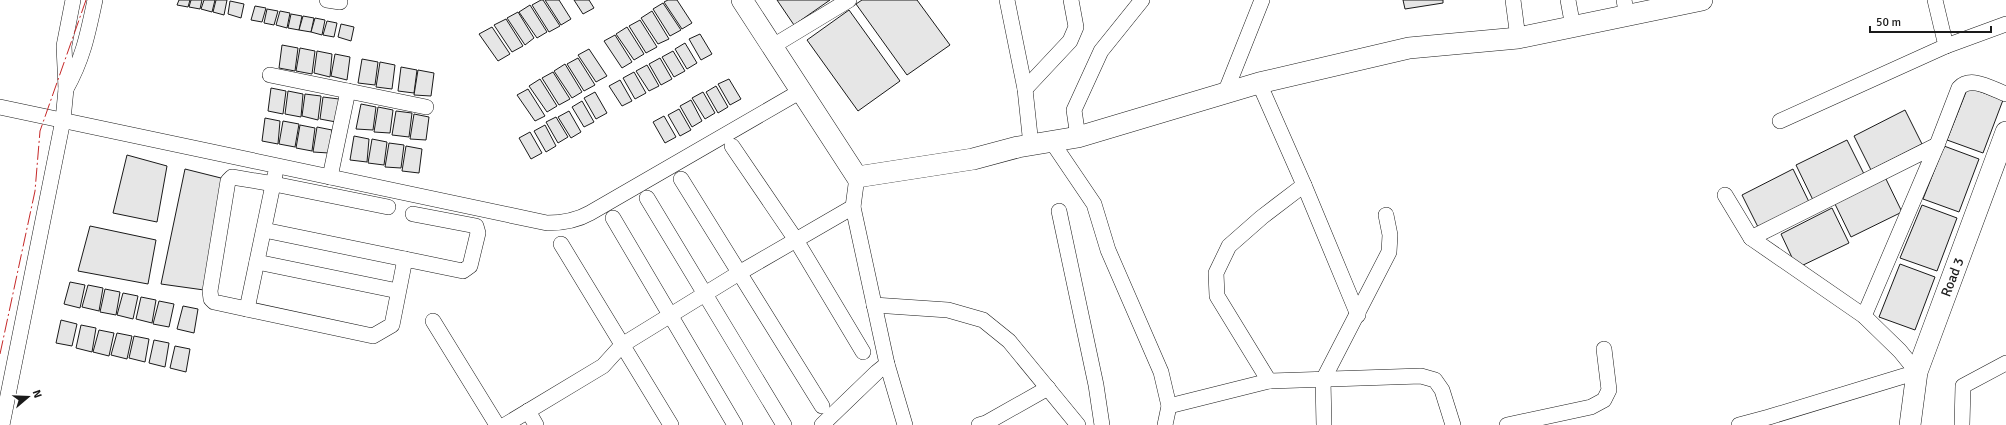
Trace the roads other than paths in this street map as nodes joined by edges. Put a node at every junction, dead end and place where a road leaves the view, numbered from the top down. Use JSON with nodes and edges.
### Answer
{"nodes":[{"id":1,"x":74,"y":0,"type":"edge"},
{"id":2,"x":95,"y":0,"type":"edge"},
{"id":3,"x":742,"y":0,"type":"edge"},
{"id":4,"x":849,"y":0,"type":"edge"},
{"id":5,"x":1007,"y":0,"type":"edge"},
{"id":6,"x":1071,"y":0,"type":"edge"},
{"id":7,"x":1142,"y":0,"type":"edge"},
{"id":8,"x":1262,"y":0,"type":"edge"},
{"id":9,"x":1512,"y":0,"type":"edge"},
{"id":10,"x":1568,"y":0,"type":"edge"},
{"id":11,"x":1702,"y":0,"type":"edge"},
{"id":12,"x":1935,"y":0,"type":"edge"},
{"id":13,"x":1626,"y":8,"type":"edge"},
{"id":14,"x":2006,"y":24,"type":"edge"},
{"id":15,"x":1572,"y":27,"type":"junction"},
{"id":16,"x":1518,"y":38,"type":"junction"},
{"id":17,"x":773,"y":46,"type":"junction"},
{"id":18,"x":1946,"y":46,"type":"junction"},
{"id":19,"x":270,"y":75,"type":"dead end"},
{"id":20,"x":1259,"y":83,"type":"junction"},
{"id":21,"x":66,"y":89,"type":"junction"},
{"id":22,"x":1025,"y":89,"type":"junction"},
{"id":23,"x":348,"y":91,"type":"junction"},
{"id":24,"x":801,"y":91,"type":"junction"},
{"id":25,"x":1225,"y":93,"type":"junction"},
{"id":26,"x":2006,"y":94,"type":"edge"},
{"id":27,"x":0,"y":107,"type":"edge"},
{"id":28,"x":426,"y":107,"type":"dead end"},
{"id":29,"x":63,"y":120,"type":"junction"},
{"id":30,"x":1780,"y":121,"type":"dead end"},
{"id":31,"x":2006,"y":132,"type":"edge"},
{"id":32,"x":1078,"y":137,"type":"junction"},
{"id":33,"x":1052,"y":142,"type":"junction"},
{"id":34,"x":1031,"y":145,"type":"junction"},
{"id":35,"x":1937,"y":145,"type":"junction"},
{"id":36,"x":732,"y":146,"type":"dead end"},
{"id":37,"x":277,"y":166,"type":"junction"},
{"id":38,"x":330,"y":177,"type":"junction"},
{"id":39,"x":856,"y":177,"type":"junction"},
{"id":40,"x":681,"y":179,"type":"dead end"},
{"id":41,"x":274,"y":184,"type":"junction"},
{"id":42,"x":1304,"y":185,"type":"junction"},
{"id":43,"x":1725,"y":195,"type":"dead end"},
{"id":44,"x":647,"y":198,"type":"dead end"},
{"id":45,"x":853,"y":207,"type":"junction"},
{"id":46,"x":388,"y":208,"type":"dead end"},
{"id":47,"x":1059,"y":211,"type":"dead end"},
{"id":48,"x":413,"y":214,"type":"dead end"},
{"id":49,"x":1386,"y":215,"type":"dead end"},
{"id":50,"x":613,"y":218,"type":"dead end"},
{"id":51,"x":264,"y":230,"type":"junction"},
{"id":52,"x":1751,"y":238,"type":"junction"},
{"id":53,"x":796,"y":240,"type":"junction"},
{"id":54,"x":561,"y":244,"type":"dead end"},
{"id":55,"x":404,"y":259,"type":"junction"},
{"id":56,"x":257,"y":262,"type":"junction"},
{"id":57,"x":739,"y":273,"type":"junction"},
{"id":58,"x":398,"y":291,"type":"junction"},
{"id":59,"x":704,"y":295,"type":"junction"},
{"id":60,"x":874,"y":305,"type":"junction"},
{"id":61,"x":247,"y":309,"type":"junction"},
{"id":62,"x":670,"y":315,"type":"junction"},
{"id":63,"x":1358,"y":315,"type":"junction"},
{"id":64,"x":1864,"y":316,"type":"junction"},
{"id":65,"x":433,"y":321,"type":"dead end"},
{"id":66,"x":622,"y":345,"type":"junction"},
{"id":67,"x":1604,"y":349,"type":"dead end"},
{"id":68,"x":863,"y":352,"type":"dead end"},
{"id":69,"x":2006,"y":363,"type":"edge"},
{"id":70,"x":887,"y":364,"type":"junction"},
{"id":71,"x":1917,"y":372,"type":"junction"},
{"id":72,"x":1323,"y":380,"type":"junction"},
{"id":73,"x":1269,"y":381,"type":"junction"},
{"id":74,"x":1048,"y":388,"type":"junction"},
{"id":75,"x":822,"y":406,"type":"dead end"},
{"id":76,"x":1169,"y":406,"type":"junction"},
{"id":77,"x":528,"y":411,"type":"junction"},
{"id":78,"x":2,"y":425,"type":"edge"},
{"id":79,"x":497,"y":425,"type":"edge"},
{"id":80,"x":505,"y":425,"type":"edge"},
{"id":81,"x":536,"y":425,"type":"edge"},
{"id":82,"x":671,"y":425,"type":"edge"},
{"id":83,"x":735,"y":425,"type":"edge"},
{"id":84,"x":784,"y":425,"type":"edge"},
{"id":85,"x":822,"y":425,"type":"edge"},
{"id":86,"x":905,"y":425,"type":"edge"},
{"id":87,"x":979,"y":425,"type":"edge"},
{"id":88,"x":1078,"y":425,"type":"edge"},
{"id":89,"x":1102,"y":425,"type":"edge"},
{"id":90,"x":1165,"y":425,"type":"edge"},
{"id":91,"x":1324,"y":425,"type":"edge"},
{"id":92,"x":1453,"y":425,"type":"edge"},
{"id":93,"x":1507,"y":425,"type":"edge"},
{"id":94,"x":1739,"y":425,"type":"edge"},
{"id":95,"x":1910,"y":425,"type":"edge"},
{"id":96,"x":1962,"y":425,"type":"edge"}],
"edges":[{"from":1,"to":21,"type":"street"},
{"from":2,"to":21,"type":"street"},
{"from":3,"to":17,"type":"street"},
{"from":4,"to":17,"type":"street"},
{"from":5,"to":22,"type":"street"},
{"from":6,"to":22,"type":"street"},
{"from":7,"to":32,"type":"street"},
{"from":8,"to":25,"type":"street"},
{"from":9,"to":16,"type":"street"},
{"from":10,"to":15,"type":"street"},
{"from":11,"to":13,"type":"street"},
{"from":12,"to":18,"type":"street"},
{"from":13,"to":15,"type":"street"},
{"from":14,"to":18,"type":"street"},
{"from":15,"to":16,"type":"street"},
{"from":16,"to":20,"type":"street"},
{"from":17,"to":24,"type":"street"},
{"from":18,"to":30,"type":"street"},
{"from":19,"to":23,"type":"street"},
{"from":20,"to":25,"type":"street"},
{"from":20,"to":42,"type":"street"},
{"from":21,"to":29,"type":"street"},
{"from":22,"to":34,"type":"street"},
{"from":23,"to":28,"type":"street"},
{"from":23,"to":38,"type":"street"},
{"from":24,"to":38,"type":"street"},
{"from":24,"to":39,"type":"street"},
{"from":25,"to":32,"type":"street"},
{"from":26,"to":35,"type":"street"},
{"from":27,"to":29,"type":"street"},
{"from":29,"to":37,"type":"street"},
{"from":29,"to":78,"type":"street"},
{"from":31,"to":71,"type":"street","name":"Road 3"},
{"from":32,"to":33,"type":"street"},
{"from":33,"to":34,"type":"street"},
{"from":33,"to":76,"type":"street"},
{"from":34,"to":39,"type":"street"},
{"from":35,"to":52,"type":"street"},
{"from":35,"to":64,"type":"street"},
{"from":36,"to":53,"type":"street"},
{"from":37,"to":38,"type":"street"},
{"from":37,"to":41,"type":"street"},
{"from":39,"to":45,"type":"street"},
{"from":40,"to":57,"type":"street"},
{"from":41,"to":46,"type":"street"},
{"from":41,"to":51,"type":"street"},
{"from":41,"to":61,"type":"street"},
{"from":42,"to":63,"type":"street"},
{"from":42,"to":73,"type":"street"},
{"from":43,"to":52,"type":"street"},
{"from":44,"to":59,"type":"street"},
{"from":45,"to":53,"type":"street"},
{"from":45,"to":60,"type":"street"},
{"from":47,"to":89,"type":"street"},
{"from":48,"to":55,"type":"street"},
{"from":49,"to":63,"type":"street"},
{"from":50,"to":62,"type":"street"},
{"from":51,"to":55,"type":"street"},
{"from":51,"to":56,"type":"street"},
{"from":52,"to":64,"type":"street"},
{"from":53,"to":57,"type":"street"},
{"from":53,"to":68,"type":"street"},
{"from":54,"to":66,"type":"street"},
{"from":55,"to":58,"type":"street"},
{"from":56,"to":58,"type":"street"},
{"from":56,"to":61,"type":"street"},
{"from":57,"to":59,"type":"street"},
{"from":57,"to":75,"type":"street"},
{"from":58,"to":61,"type":"street"},
{"from":59,"to":62,"type":"street"},
{"from":59,"to":84,"type":"street"},
{"from":60,"to":70,"type":"street"},
{"from":60,"to":74,"type":"street"},
{"from":62,"to":66,"type":"street"},
{"from":62,"to":83,"type":"street"},
{"from":63,"to":72,"type":"street"},
{"from":64,"to":71,"type":"street"},
{"from":65,"to":79,"type":"street"},
{"from":66,"to":77,"type":"street"},
{"from":66,"to":82,"type":"street"},
{"from":67,"to":93,"type":"street"},
{"from":69,"to":96,"type":"street"},
{"from":70,"to":85,"type":"street"},
{"from":70,"to":86,"type":"street"},
{"from":71,"to":94,"type":"street"},
{"from":71,"to":95,"type":"street","name":"Road 3"},
{"from":72,"to":73,"type":"street"},
{"from":72,"to":91,"type":"street"},
{"from":72,"to":92,"type":"street"},
{"from":73,"to":76,"type":"street"},
{"from":74,"to":87,"type":"street"},
{"from":74,"to":88,"type":"street"},
{"from":76,"to":90,"type":"street"},
{"from":77,"to":80,"type":"street"},
{"from":77,"to":81,"type":"street"}]}
